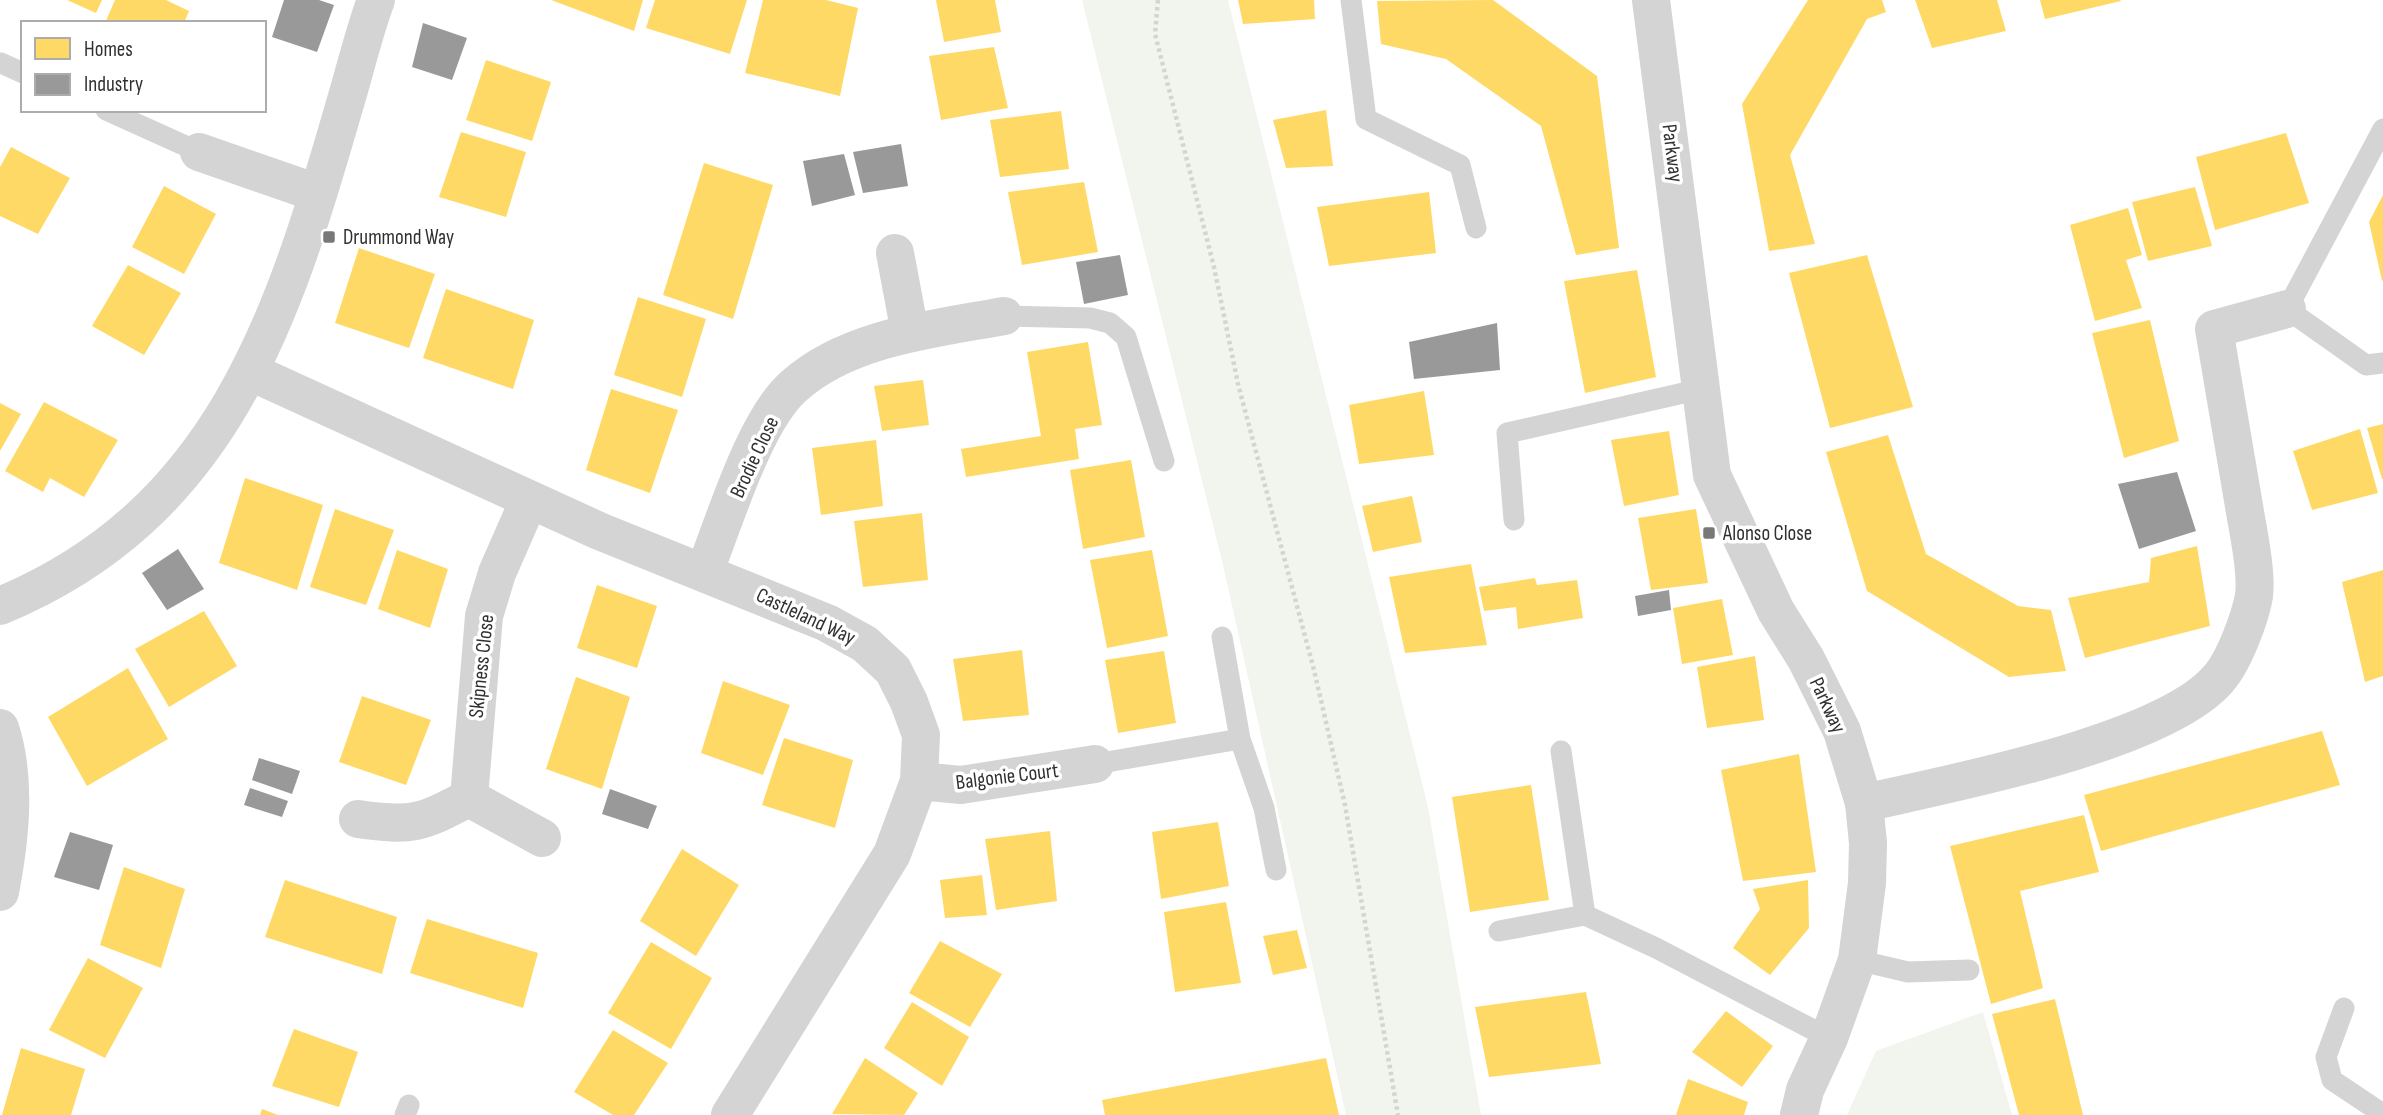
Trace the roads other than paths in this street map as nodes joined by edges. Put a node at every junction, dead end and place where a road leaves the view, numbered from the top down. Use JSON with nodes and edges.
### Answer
{"nodes":[{"id":1,"x":376,"y":0,"type":"edge"},
{"id":2,"x":1351,"y":0,"type":"edge"},
{"id":3,"x":1651,"y":0,"type":"edge"},
{"id":4,"x":1,"y":63,"type":"edge"},
{"id":5,"x":21,"y":72,"type":"edge"},
{"id":6,"x":110,"y":112,"type":"edge"},
{"id":7,"x":2383,"y":129,"type":"edge"},
{"id":8,"x":199,"y":152,"type":"joint"},
{"id":9,"x":317,"y":192,"type":"junction"},
{"id":10,"x":1476,"y":228,"type":"dead end"},
{"id":11,"x":895,"y":253,"type":"dead end"},
{"id":12,"x":2287,"y":309,"type":"junction"},
{"id":13,"x":1004,"y":316,"type":"joint"},
{"id":14,"x":911,"y":333,"type":"junction"},
{"id":15,"x":2383,"y":363,"type":"edge"},
{"id":16,"x":251,"y":372,"type":"junction"},
{"id":17,"x":1701,"y":389,"type":"junction"},
{"id":18,"x":1164,"y":461,"type":"dead end"},
{"id":19,"x":529,"y":500,"type":"junction"},
{"id":20,"x":1514,"y":520,"type":"dead end"},
{"id":21,"x":704,"y":573,"type":"junction"},
{"id":22,"x":0,"y":606,"type":"edge"},
{"id":23,"x":1222,"y":637,"type":"dead end"},
{"id":24,"x":0,"y":728,"type":"edge"},
{"id":25,"x":1240,"y":738,"type":"junction"},
{"id":26,"x":1561,"y":751,"type":"dead end"},
{"id":27,"x":1095,"y":764,"type":"joint"},
{"id":28,"x":919,"y":781,"type":"junction"},
{"id":29,"x":469,"y":798,"type":"junction"},
{"id":30,"x":1864,"y":803,"type":"junction"},
{"id":31,"x":358,"y":819,"type":"dead end"},
{"id":32,"x":542,"y":838,"type":"dead end"},
{"id":33,"x":1276,"y":870,"type":"dead end"},
{"id":34,"x":0,"y":892,"type":"edge"},
{"id":35,"x":1585,"y":915,"type":"junction"},
{"id":36,"x":1499,"y":931,"type":"dead end"},
{"id":37,"x":1857,"y":960,"type":"junction"},
{"id":38,"x":1969,"y":970,"type":"dead end"},
{"id":39,"x":2344,"y":1008,"type":"dead end"},
{"id":40,"x":1829,"y":1038,"type":"junction"},
{"id":41,"x":2383,"y":1114,"type":"edge"},
{"id":42,"x":730,"y":1115,"type":"edge"},
{"id":43,"x":1799,"y":1115,"type":"edge"}],
"edges":[{"from":1,"to":9,"type":"street"},
{"from":2,"to":10,"type":"lane"},
{"from":3,"to":17,"type":"street","name":"Parkway"},
{"from":4,"to":5,"type":"lane"},
{"from":6,"to":8,"type":"lane"},
{"from":7,"to":12,"type":"lane"},
{"from":8,"to":9,"type":"street"},
{"from":9,"to":16,"type":"street"},
{"from":11,"to":14,"type":"street"},
{"from":12,"to":15,"type":"lane"},
{"from":12,"to":30,"type":"street"},
{"from":13,"to":14,"type":"street","name":"Brodie Close"},
{"from":13,"to":18,"type":"lane"},
{"from":14,"to":21,"type":"street","name":"Brodie Close"},
{"from":16,"to":19,"type":"street","name":"Castleland Way"},
{"from":16,"to":22,"type":"street"},
{"from":17,"to":20,"type":"lane"},
{"from":17,"to":30,"type":"street","name":"Parkway"},
{"from":19,"to":21,"type":"street","name":"Castleland Way"},
{"from":19,"to":29,"type":"street","name":"Skipness Close"},
{"from":21,"to":28,"type":"street","name":"Castleland Way"},
{"from":23,"to":25,"type":"lane"},
{"from":24,"to":34,"type":"street"},
{"from":25,"to":27,"type":"lane"},
{"from":25,"to":33,"type":"lane"},
{"from":26,"to":35,"type":"lane"},
{"from":27,"to":28,"type":"street","name":"Balgonie Court"},
{"from":28,"to":42,"type":"street","name":"Castleland Way"},
{"from":29,"to":31,"type":"street"},
{"from":29,"to":32,"type":"street"},
{"from":30,"to":37,"type":"street","name":"Parkway"},
{"from":35,"to":36,"type":"lane"},
{"from":35,"to":40,"type":"lane"},
{"from":37,"to":38,"type":"lane"},
{"from":37,"to":40,"type":"street","name":"Parkway"},
{"from":39,"to":41,"type":"lane"},
{"from":40,"to":43,"type":"street","name":"Parkway"}]}
